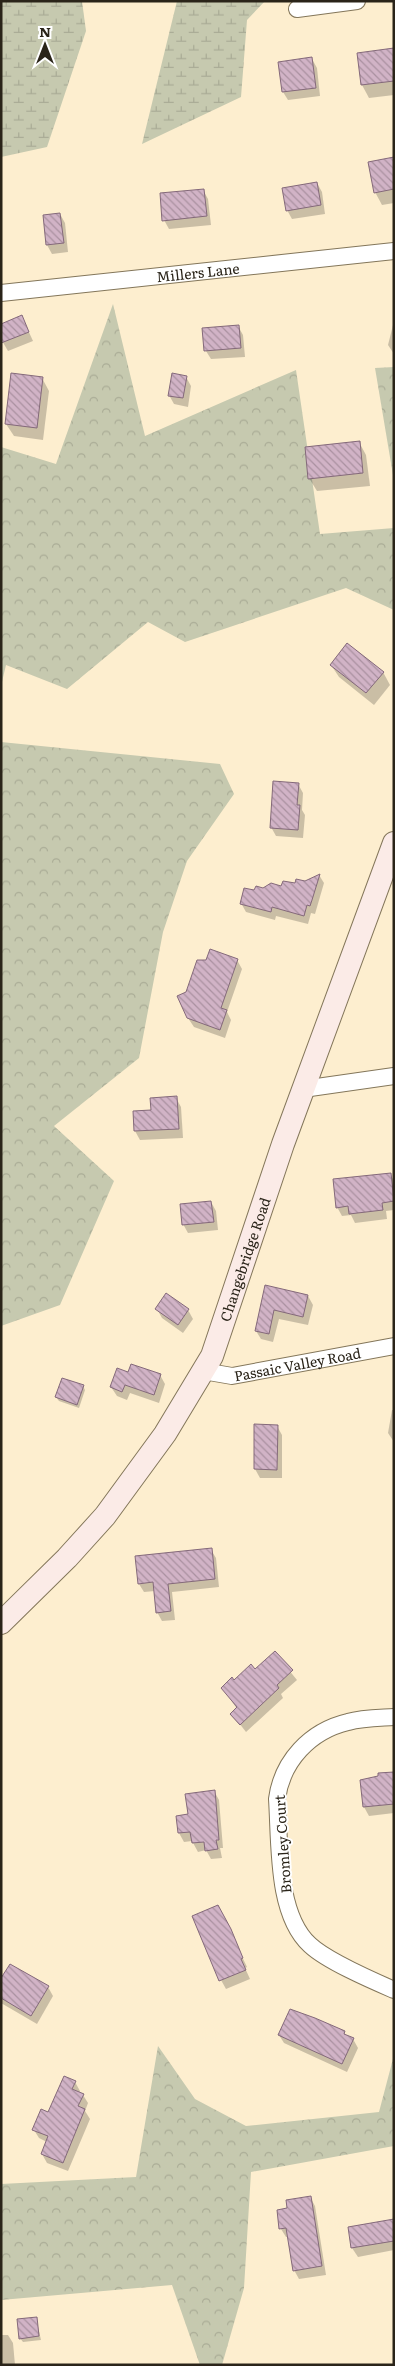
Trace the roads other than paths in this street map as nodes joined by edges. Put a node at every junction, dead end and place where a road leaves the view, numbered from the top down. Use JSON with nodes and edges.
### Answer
{"nodes":[{"id":1,"x":357,"y":1,"type":"edge"},
{"id":2,"x":297,"y":9,"type":"dead end"},
{"id":3,"x":394,"y":252,"type":"edge"},
{"id":4,"x":1,"y":292,"type":"edge"},
{"id":5,"x":394,"y":843,"type":"edge"},
{"id":6,"x":394,"y":1076,"type":"edge"},
{"id":7,"x":303,"y":1089,"type":"junction"},
{"id":8,"x":394,"y":1346,"type":"edge"},
{"id":9,"x":203,"y":1371,"type":"junction"},
{"id":10,"x":1,"y":1623,"type":"edge"},
{"id":11,"x":394,"y":1716,"type":"edge"},
{"id":12,"x":394,"y":1990,"type":"edge"}],
"edges":[{"from":1,"to":2,"type":"street"},
{"from":3,"to":4,"type":"street","name":"Millers Lane"},
{"from":5,"to":7,"type":"main road","name":"Changebridge Road"},
{"from":6,"to":7,"type":"street"},
{"from":7,"to":9,"type":"main road","name":"Changebridge Road"},
{"from":8,"to":9,"type":"street","name":"Passaic Valley Road"},
{"from":9,"to":10,"type":"main road","name":"Changebridge Road"},
{"from":11,"to":12,"type":"street","name":"Bromley Court"}]}
